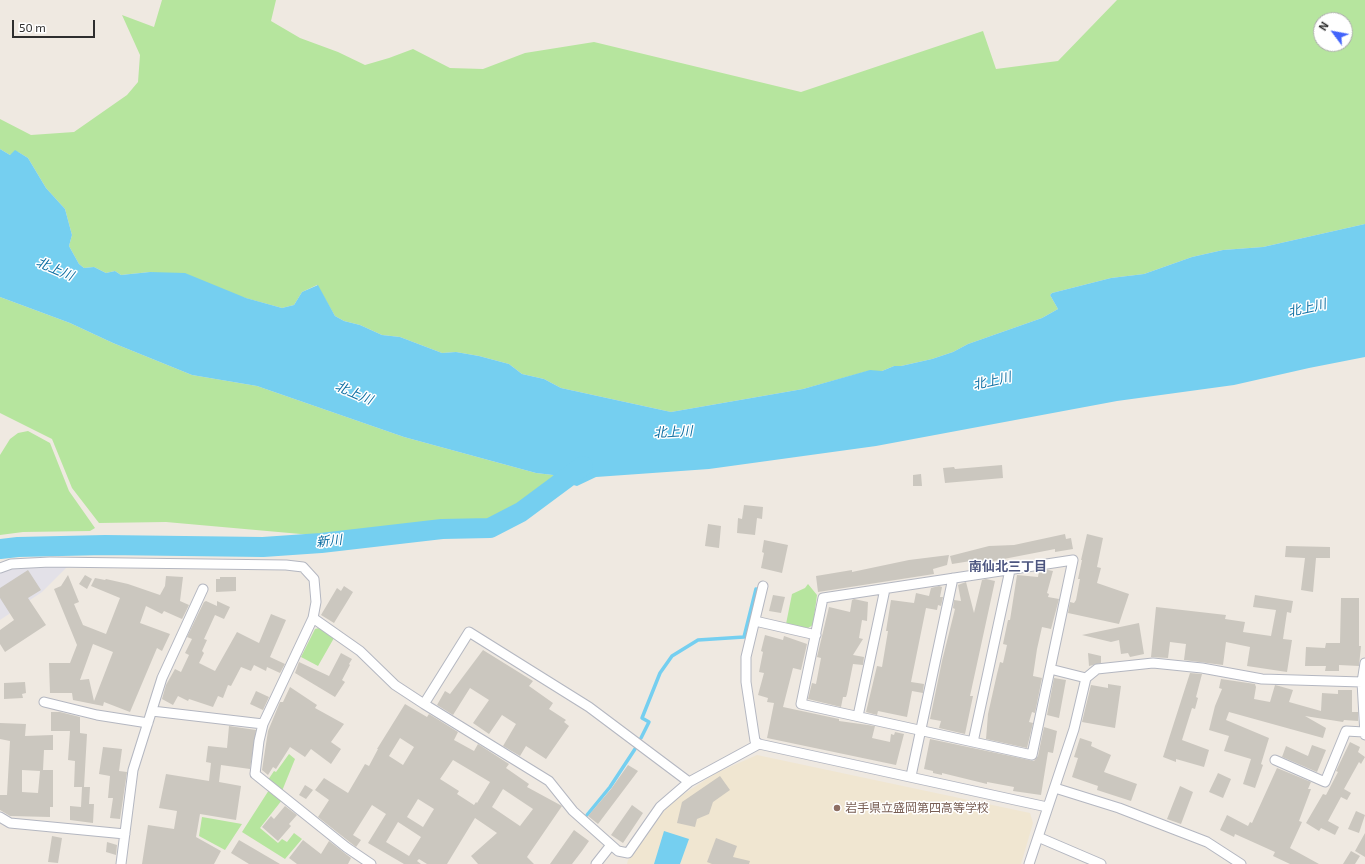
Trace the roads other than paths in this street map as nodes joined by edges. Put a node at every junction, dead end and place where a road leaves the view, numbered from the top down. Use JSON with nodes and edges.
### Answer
{"nodes":[{"id":1,"x":0,"y":568,"type":"edge"},
{"id":2,"x":1010,"y":570,"type":"junction"},
{"id":3,"x":953,"y":578,"type":"junction"},
{"id":4,"x":763,"y":586,"type":"dead end"},
{"id":5,"x":885,"y":588,"type":"junction"},
{"id":6,"x":203,"y":589,"type":"dead end"},
{"id":7,"x":313,"y":618,"type":"junction"},
{"id":8,"x":755,"y":621,"type":"junction"},
{"id":9,"x":816,"y":635,"type":"junction"},
{"id":10,"x":1365,"y":663,"type":"edge"},
{"id":11,"x":1050,"y":669,"type":"junction"},
{"id":12,"x":1086,"y":678,"type":"junction"},
{"id":13,"x":1363,"y":687,"type":"edge"},
{"id":14,"x":44,"y":702,"type":"dead end"},
{"id":15,"x":424,"y":704,"type":"junction"},
{"id":16,"x":152,"y":711,"type":"junction"},
{"id":17,"x":858,"y":716,"type":"junction"},
{"id":18,"x":148,"y":723,"type":"junction"},
{"id":19,"x":263,"y":724,"type":"junction"},
{"id":20,"x":920,"y":730,"type":"junction"},
{"id":21,"x":1365,"y":733,"type":"edge"},
{"id":22,"x":973,"y":742,"type":"junction"},
{"id":23,"x":759,"y":744,"type":"junction"},
{"id":24,"x":1275,"y":760,"type":"dead end"},
{"id":25,"x":911,"y":776,"type":"junction"},
{"id":26,"x":689,"y":782,"type":"junction"},
{"id":27,"x":1055,"y":788,"type":"junction"},
{"id":28,"x":1047,"y":806,"type":"junction"},
{"id":29,"x":0,"y":817,"type":"edge"},
{"id":30,"x":125,"y":834,"type":"junction"},
{"id":31,"x":1038,"y":837,"type":"junction"},
{"id":32,"x":611,"y":845,"type":"junction"},
{"id":33,"x":368,"y":863,"type":"edge"},
{"id":34,"x":121,"y":864,"type":"edge"},
{"id":35,"x":596,"y":864,"type":"edge"},
{"id":36,"x":1029,"y":864,"type":"edge"},
{"id":37,"x":1102,"y":864,"type":"edge"},
{"id":38,"x":1241,"y":864,"type":"edge"}],
"edges":[{"from":1,"to":7,"type":"street"},
{"from":2,"to":3,"type":"street"},
{"from":2,"to":11,"type":"street"},
{"from":2,"to":22,"type":"street"},
{"from":3,"to":5,"type":"street"},
{"from":3,"to":20,"type":"street"},
{"from":4,"to":8,"type":"street"},
{"from":5,"to":9,"type":"street"},
{"from":5,"to":17,"type":"street"},
{"from":6,"to":16,"type":"street"},
{"from":7,"to":15,"type":"street"},
{"from":7,"to":19,"type":"street"},
{"from":8,"to":9,"type":"street"},
{"from":8,"to":23,"type":"street"},
{"from":9,"to":17,"type":"street"},
{"from":10,"to":13,"type":"street"},
{"from":11,"to":12,"type":"street"},
{"from":11,"to":22,"type":"street"},
{"from":12,"to":13,"type":"street"},
{"from":12,"to":27,"type":"street"},
{"from":13,"to":21,"type":"street"},
{"from":14,"to":18,"type":"street"},
{"from":15,"to":26,"type":"street"},
{"from":15,"to":32,"type":"street"},
{"from":16,"to":18,"type":"street"},
{"from":16,"to":19,"type":"street"},
{"from":17,"to":20,"type":"street"},
{"from":18,"to":30,"type":"street"},
{"from":19,"to":33,"type":"street"},
{"from":20,"to":22,"type":"street"},
{"from":20,"to":25,"type":"street"},
{"from":21,"to":24,"type":"street"},
{"from":23,"to":25,"type":"street"},
{"from":23,"to":26,"type":"street"},
{"from":25,"to":28,"type":"street"},
{"from":26,"to":32,"type":"street"},
{"from":27,"to":28,"type":"street"},
{"from":27,"to":38,"type":"street"},
{"from":28,"to":31,"type":"street"},
{"from":29,"to":30,"type":"street"},
{"from":30,"to":34,"type":"street"},
{"from":31,"to":36,"type":"street"},
{"from":31,"to":37,"type":"street"},
{"from":32,"to":35,"type":"street"}]}
